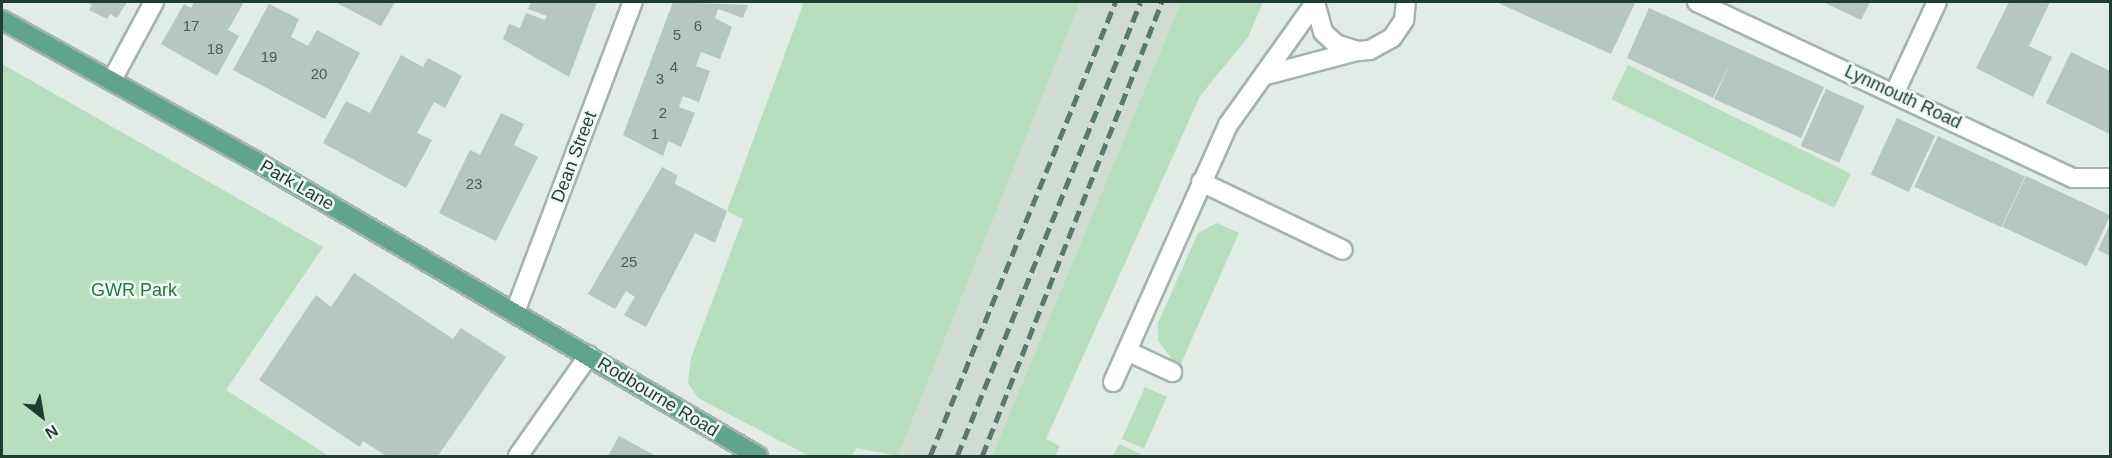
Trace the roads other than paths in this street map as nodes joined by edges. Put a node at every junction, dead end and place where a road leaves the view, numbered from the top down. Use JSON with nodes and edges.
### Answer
{"nodes":[{"id":1,"x":154,"y":2,"type":"edge"},
{"id":2,"x":633,"y":2,"type":"edge"},
{"id":3,"x":1315,"y":2,"type":"edge"},
{"id":4,"x":1406,"y":2,"type":"edge"},
{"id":5,"x":1697,"y":2,"type":"edge"},
{"id":6,"x":1937,"y":2,"type":"edge"},
{"id":7,"x":2,"y":20,"type":"edge"},
{"id":8,"x":1358,"y":51,"type":"junction"},
{"id":9,"x":1266,"y":75,"type":"junction"},
{"id":10,"x":112,"y":80,"type":"junction"},
{"id":11,"x":1895,"y":92,"type":"junction"},
{"id":12,"x":2110,"y":178,"type":"edge"},
{"id":13,"x":1201,"y":182,"type":"junction"},
{"id":14,"x":1343,"y":250,"type":"dead end"},
{"id":15,"x":515,"y":312,"type":"junction"},
{"id":16,"x":1126,"y":351,"type":"junction"},
{"id":17,"x":589,"y":355,"type":"junction"},
{"id":18,"x":1172,"y":372,"type":"dead end"},
{"id":19,"x":1113,"y":382,"type":"dead end"},
{"id":20,"x":519,"y":456,"type":"edge"},
{"id":21,"x":758,"y":456,"type":"edge"}],
"edges":[{"from":1,"to":10,"type":"street"},
{"from":2,"to":15,"type":"street","name":"Dean Street"},
{"from":3,"to":8,"type":"street"},
{"from":3,"to":9,"type":"street"},
{"from":4,"to":8,"type":"street"},
{"from":5,"to":11,"type":"street","name":"Lynmouth Road"},
{"from":6,"to":11,"type":"street"},
{"from":7,"to":10,"type":"main road","name":"Park Lane"},
{"from":8,"to":9,"type":"street"},
{"from":9,"to":13,"type":"street"},
{"from":10,"to":15,"type":"main road","name":"Park Lane"},
{"from":11,"to":12,"type":"street","name":"Lynmouth Road"},
{"from":13,"to":14,"type":"street"},
{"from":13,"to":16,"type":"street"},
{"from":15,"to":17,"type":"main road","name":"Park Lane"},
{"from":16,"to":18,"type":"street"},
{"from":16,"to":19,"type":"street"},
{"from":17,"to":20,"type":"street"},
{"from":17,"to":21,"type":"main road","name":"Rodbourne Road"}]}
